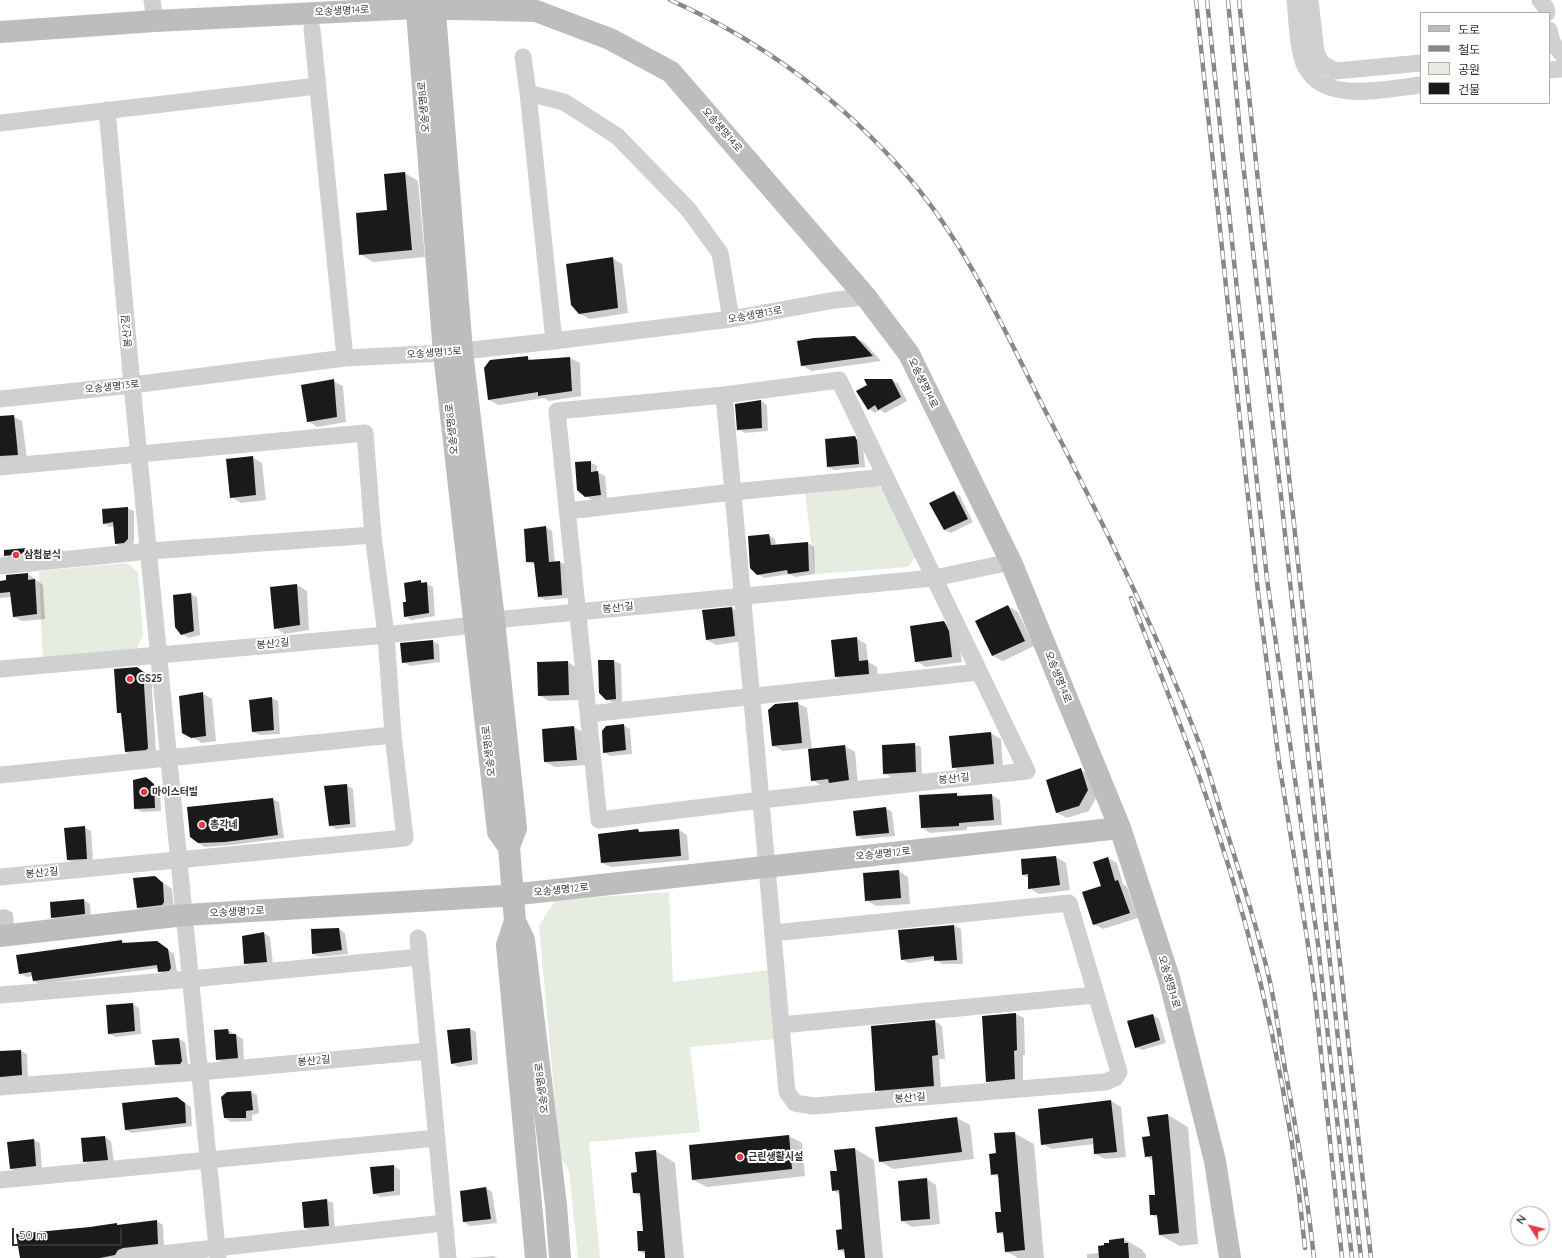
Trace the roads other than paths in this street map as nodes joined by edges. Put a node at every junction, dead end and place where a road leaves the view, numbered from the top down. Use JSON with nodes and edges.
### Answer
{"nodes":[{"id":1,"x":1295,"y":0,"type":"edge"},
{"id":2,"x":1310,"y":0,"type":"edge"},
{"id":3,"x":1540,"y":0,"type":"edge"},
{"id":4,"x":425,"y":4,"type":"edge"},
{"id":5,"x":154,"y":10,"type":"edge"},
{"id":6,"x":1547,"y":12,"type":"edge"},
{"id":7,"x":312,"y":29,"type":"dead end"},
{"id":8,"x":0,"y":32,"type":"edge"},
{"id":9,"x":1550,"y":34,"type":"edge"},
{"id":10,"x":523,"y":57,"type":"dead end"},
{"id":11,"x":1558,"y":57,"type":"edge"},
{"id":12,"x":1420,"y":64,"type":"edge"},
{"id":13,"x":1550,"y":69,"type":"edge"},
{"id":14,"x":1420,"y":85,"type":"edge"},
{"id":15,"x":317,"y":86,"type":"junction"},
{"id":16,"x":528,"y":93,"type":"junction"},
{"id":17,"x":107,"y":110,"type":"junction"},
{"id":18,"x":0,"y":123,"type":"edge"},
{"id":19,"x":866,"y":297,"type":"junction"},
{"id":20,"x":731,"y":319,"type":"junction"},
{"id":21,"x":554,"y":341,"type":"junction"},
{"id":22,"x":453,"y":352,"type":"junction"},
{"id":23,"x":345,"y":358,"type":"junction"},
{"id":24,"x":132,"y":385,"type":"junction"},
{"id":25,"x":724,"y":395,"type":"junction"},
{"id":26,"x":0,"y":399,"type":"edge"},
{"id":27,"x":139,"y":454,"type":"junction"},
{"id":28,"x":0,"y":467,"type":"edge"},
{"id":29,"x":886,"y":477,"type":"junction"},
{"id":30,"x":733,"y":492,"type":"junction"},
{"id":31,"x":567,"y":511,"type":"junction"},
{"id":32,"x":373,"y":535,"type":"junction"},
{"id":33,"x":149,"y":551,"type":"junction"},
{"id":34,"x":1011,"y":562,"type":"junction"},
{"id":35,"x":0,"y":566,"type":"edge"},
{"id":36,"x":934,"y":578,"type":"junction"},
{"id":37,"x":742,"y":596,"type":"junction"},
{"id":38,"x":578,"y":612,"type":"junction"},
{"id":39,"x":484,"y":623,"type":"junction"},
{"id":40,"x":386,"y":635,"type":"junction"},
{"id":41,"x":159,"y":654,"type":"junction"},
{"id":42,"x":0,"y":669,"type":"edge"},
{"id":43,"x":979,"y":672,"type":"junction"},
{"id":44,"x":752,"y":697,"type":"junction"},
{"id":45,"x":588,"y":714,"type":"junction"},
{"id":46,"x":393,"y":735,"type":"junction"},
{"id":47,"x":169,"y":758,"type":"junction"},
{"id":48,"x":0,"y":775,"type":"edge"},
{"id":49,"x":761,"y":800,"type":"junction"},
{"id":50,"x":1120,"y":828,"type":"junction"},
{"id":51,"x":179,"y":859,"type":"junction"},
{"id":52,"x":767,"y":867,"type":"junction"},
{"id":53,"x":0,"y":876,"type":"edge"},
{"id":54,"x":513,"y":895,"type":"junction"},
{"id":55,"x":184,"y":915,"type":"junction"},
{"id":56,"x":515,"y":921,"type":"junction"},
{"id":57,"x":773,"y":934,"type":"junction"},
{"id":58,"x":0,"y":936,"type":"edge"},
{"id":59,"x":418,"y":938,"type":"dead end"},
{"id":60,"x":419,"y":957,"type":"junction"},
{"id":61,"x":191,"y":979,"type":"junction"},
{"id":62,"x":0,"y":995,"type":"edge"},
{"id":63,"x":1095,"y":995,"type":"junction"},
{"id":64,"x":781,"y":1025,"type":"junction"},
{"id":65,"x":428,"y":1051,"type":"junction"},
{"id":66,"x":200,"y":1072,"type":"junction"},
{"id":67,"x":0,"y":1087,"type":"edge"},
{"id":68,"x":436,"y":1138,"type":"junction"},
{"id":69,"x":208,"y":1160,"type":"junction"},
{"id":70,"x":0,"y":1180,"type":"edge"},
{"id":71,"x":444,"y":1223,"type":"junction"},
{"id":72,"x":217,"y":1253,"type":"edge"},
{"id":73,"x":124,"y":1258,"type":"edge"},
{"id":74,"x":448,"y":1258,"type":"edge"},
{"id":75,"x":536,"y":1258,"type":"edge"},
{"id":76,"x":560,"y":1258,"type":"edge"},
{"id":77,"x":1230,"y":1258,"type":"edge"}],
"edges":[{"from":1,"to":14,"type":"street"},
{"from":2,"to":12,"type":"street"},
{"from":3,"to":6,"type":"street"},
{"from":4,"to":5,"type":"street","name":"오송생명14로"},
{"from":4,"to":19,"type":"street","name":"오송생명14로"},
{"from":4,"to":22,"type":"street","name":"오송생명8로"},
{"from":5,"to":8,"type":"street","name":"오송생명14로"},
{"from":7,"to":15,"type":"street"},
{"from":9,"to":11,"type":"street"},
{"from":10,"to":16,"type":"street"},
{"from":11,"to":13,"type":"street"},
{"from":15,"to":17,"type":"street"},
{"from":15,"to":23,"type":"street"},
{"from":16,"to":20,"type":"street"},
{"from":16,"to":21,"type":"street"},
{"from":17,"to":18,"type":"street"},
{"from":17,"to":24,"type":"street","name":"봉산2길"},
{"from":19,"to":20,"type":"street","name":"오송생명13로"},
{"from":19,"to":34,"type":"street","name":"오송생명14로"},
{"from":20,"to":21,"type":"street","name":"오송생명13로"},
{"from":21,"to":22,"type":"street","name":"오송생명13로"},
{"from":22,"to":23,"type":"street","name":"오송생명13로"},
{"from":22,"to":39,"type":"street","name":"오송생명8로"},
{"from":23,"to":24,"type":"street","name":"오송생명13로"},
{"from":24,"to":26,"type":"street","name":"오송생명13로"},
{"from":24,"to":27,"type":"street","name":"봉산2길"},
{"from":25,"to":29,"type":"street"},
{"from":25,"to":30,"type":"street","name":"봉산1길"},
{"from":25,"to":31,"type":"street"},
{"from":27,"to":28,"type":"street"},
{"from":27,"to":32,"type":"street"},
{"from":27,"to":33,"type":"street","name":"봉산2길"},
{"from":29,"to":30,"type":"street"},
{"from":29,"to":36,"type":"street"},
{"from":30,"to":31,"type":"street"},
{"from":30,"to":37,"type":"street","name":"봉산1길"},
{"from":31,"to":38,"type":"street"},
{"from":32,"to":33,"type":"street"},
{"from":32,"to":40,"type":"street"},
{"from":33,"to":35,"type":"street"},
{"from":33,"to":41,"type":"street","name":"봉산2길"},
{"from":34,"to":36,"type":"street","name":"봉산1길"},
{"from":34,"to":50,"type":"street","name":"오송생명14로"},
{"from":36,"to":37,"type":"street","name":"봉산1길"},
{"from":36,"to":43,"type":"street"},
{"from":37,"to":38,"type":"street","name":"봉산1길"},
{"from":37,"to":44,"type":"street","name":"봉산1길"},
{"from":38,"to":39,"type":"street","name":"봉산1길"},
{"from":38,"to":45,"type":"street"},
{"from":39,"to":40,"type":"street","name":"봉산2길"},
{"from":39,"to":54,"type":"street","name":"오송생명8로"},
{"from":40,"to":41,"type":"street","name":"봉산2길"},
{"from":40,"to":46,"type":"street"},
{"from":41,"to":42,"type":"street","name":"봉산2길"},
{"from":41,"to":47,"type":"street","name":"봉산2길"},
{"from":43,"to":44,"type":"street"},
{"from":43,"to":49,"type":"street","name":"봉산1길"},
{"from":44,"to":45,"type":"street"},
{"from":44,"to":49,"type":"street","name":"봉산1길"},
{"from":45,"to":49,"type":"street","name":"봉산1길"},
{"from":46,"to":47,"type":"street"},
{"from":46,"to":51,"type":"street","name":"봉산2길"},
{"from":47,"to":48,"type":"street"},
{"from":47,"to":51,"type":"street","name":"봉산2길"},
{"from":49,"to":52,"type":"street","name":"봉산1길"},
{"from":50,"to":52,"type":"street","name":"오송생명12로"},
{"from":50,"to":77,"type":"street","name":"오송생명14로"},
{"from":51,"to":53,"type":"street","name":"봉산2길"},
{"from":51,"to":55,"type":"street","name":"봉산2길"},
{"from":52,"to":54,"type":"street","name":"오송생명12로"},
{"from":52,"to":57,"type":"street","name":"봉산1길"},
{"from":54,"to":55,"type":"street","name":"오송생명12로"},
{"from":54,"to":56,"type":"street","name":"오송생명8로"},
{"from":55,"to":58,"type":"street","name":"오송생명12로"},
{"from":55,"to":61,"type":"street","name":"봉산2길"},
{"from":56,"to":75,"type":"street","name":"오송생명8로"},
{"from":56,"to":76,"type":"street","name":"오송생명8로"},
{"from":57,"to":63,"type":"street"},
{"from":57,"to":64,"type":"street","name":"봉산1길"},
{"from":59,"to":60,"type":"street"},
{"from":60,"to":61,"type":"street"},
{"from":60,"to":65,"type":"street"},
{"from":61,"to":62,"type":"street"},
{"from":61,"to":66,"type":"street","name":"봉산2길"},
{"from":63,"to":64,"type":"street"},
{"from":63,"to":64,"type":"street","name":"봉산1길"},
{"from":65,"to":66,"type":"street","name":"봉산2길"},
{"from":65,"to":68,"type":"street"},
{"from":66,"to":67,"type":"street","name":"봉산2길"},
{"from":66,"to":69,"type":"street","name":"봉산2길"},
{"from":68,"to":69,"type":"street"},
{"from":68,"to":71,"type":"street"},
{"from":69,"to":70,"type":"street"},
{"from":69,"to":72,"type":"street","name":"봉산2길"},
{"from":71,"to":72,"type":"street"},
{"from":71,"to":74,"type":"street"},
{"from":72,"to":73,"type":"street"}]}
